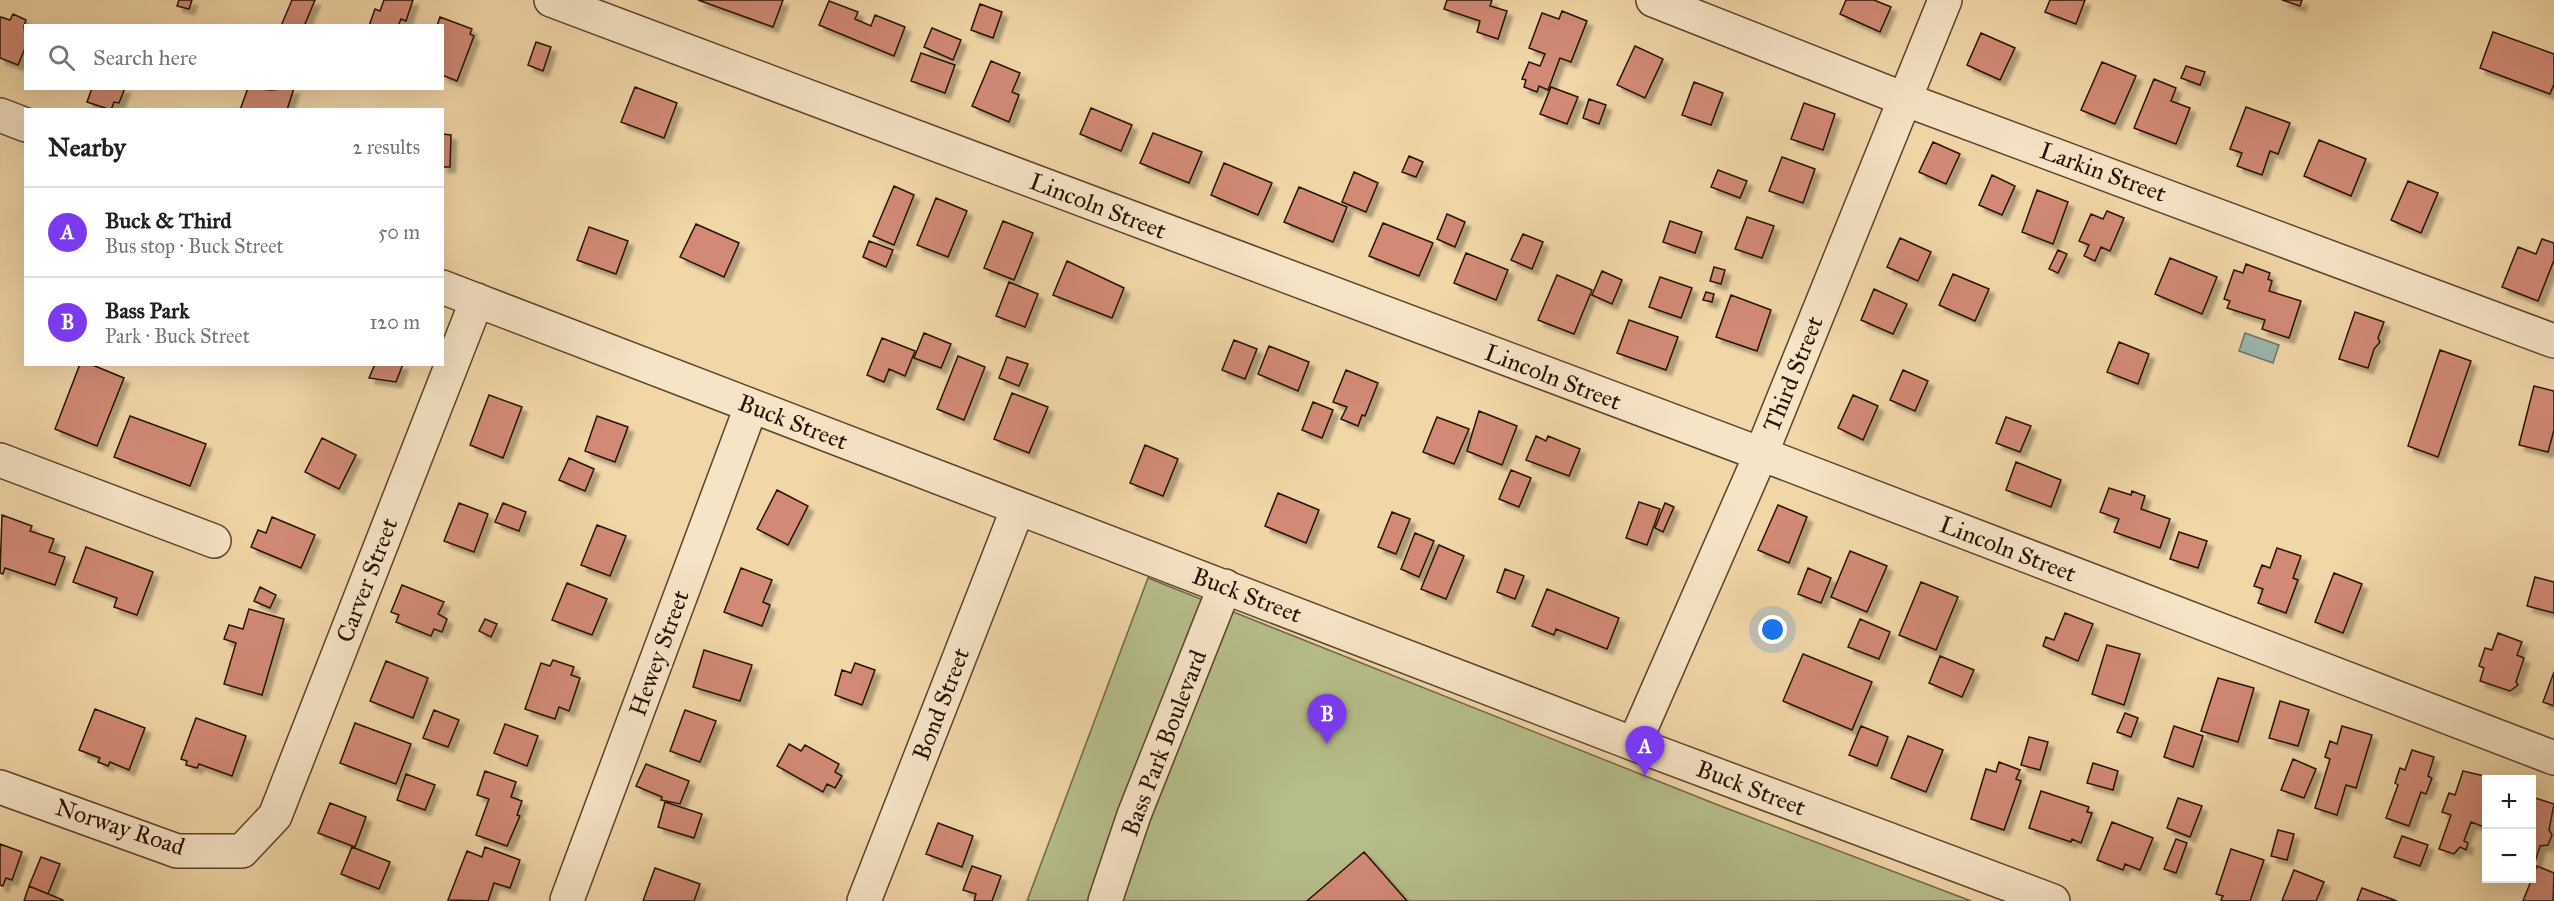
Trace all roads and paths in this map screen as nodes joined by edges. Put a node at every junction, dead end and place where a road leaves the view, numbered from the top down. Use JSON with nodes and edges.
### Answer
{"nodes":[{"id":1,"x":551,"y":0,"type":"edge"},
{"id":2,"x":1653,"y":0,"type":"edge"},
{"id":3,"x":1946,"y":0,"type":"edge"},
{"id":4,"x":1904,"y":99,"type":"junction"},
{"id":5,"x":0,"y":115,"type":"edge"},
{"id":6,"x":24,"y":124,"type":"edge"},
{"id":7,"x":444,"y":287,"type":"edge"},
{"id":8,"x":477,"y":300,"type":"junction"},
{"id":9,"x":2554,"y":341,"type":"edge"},
{"id":10,"x":751,"y":407,"type":"junction"},
{"id":11,"x":1761,"y":454,"type":"junction"},
{"id":12,"x":0,"y":460,"type":"edge"},
{"id":13,"x":1018,"y":508,"type":"junction"},
{"id":14,"x":214,"y":541,"type":"dead end"},
{"id":15,"x":1225,"y":586,"type":"junction"},
{"id":16,"x":1634,"y":744,"type":"junction"},
{"id":17,"x":2554,"y":758,"type":"edge"},
{"id":18,"x":0,"y":787,"type":"edge"},
{"id":19,"x":242,"y":851,"type":"joint"},
{"id":20,"x":567,"y":900,"type":"edge"},
{"id":21,"x":864,"y":901,"type":"edge"},
{"id":22,"x":1105,"y":901,"type":"edge"},
{"id":23,"x":2053,"y":901,"type":"edge"}],
"edges":[{"from":1,"to":11,"type":"street","name":"Lincoln Street"},
{"from":2,"to":4,"type":"street","name":"Larkin Street"},
{"from":3,"to":4,"type":"street","name":"Third Street"},
{"from":4,"to":9,"type":"street","name":"Larkin Street"},
{"from":4,"to":11,"type":"street","name":"Third Street"},
{"from":5,"to":6,"type":"street"},
{"from":7,"to":8,"type":"street","name":"Buck Street"},
{"from":8,"to":10,"type":"street","name":"Buck Street"},
{"from":8,"to":19,"type":"street","name":"Carver Street"},
{"from":10,"to":13,"type":"street","name":"Buck Street"},
{"from":10,"to":20,"type":"street","name":"Hewey Street"},
{"from":11,"to":16,"type":"street","name":"Third Street"},
{"from":11,"to":17,"type":"street","name":"Lincoln Street"},
{"from":12,"to":14,"type":"street"},
{"from":13,"to":15,"type":"street","name":"Buck Street"},
{"from":13,"to":21,"type":"street","name":"Bond Street"},
{"from":15,"to":16,"type":"street","name":"Buck Street"},
{"from":15,"to":22,"type":"street","name":"Bass Park Boulevard"},
{"from":16,"to":23,"type":"street","name":"Buck Street"},
{"from":18,"to":19,"type":"street","name":"Norway Road"}]}
